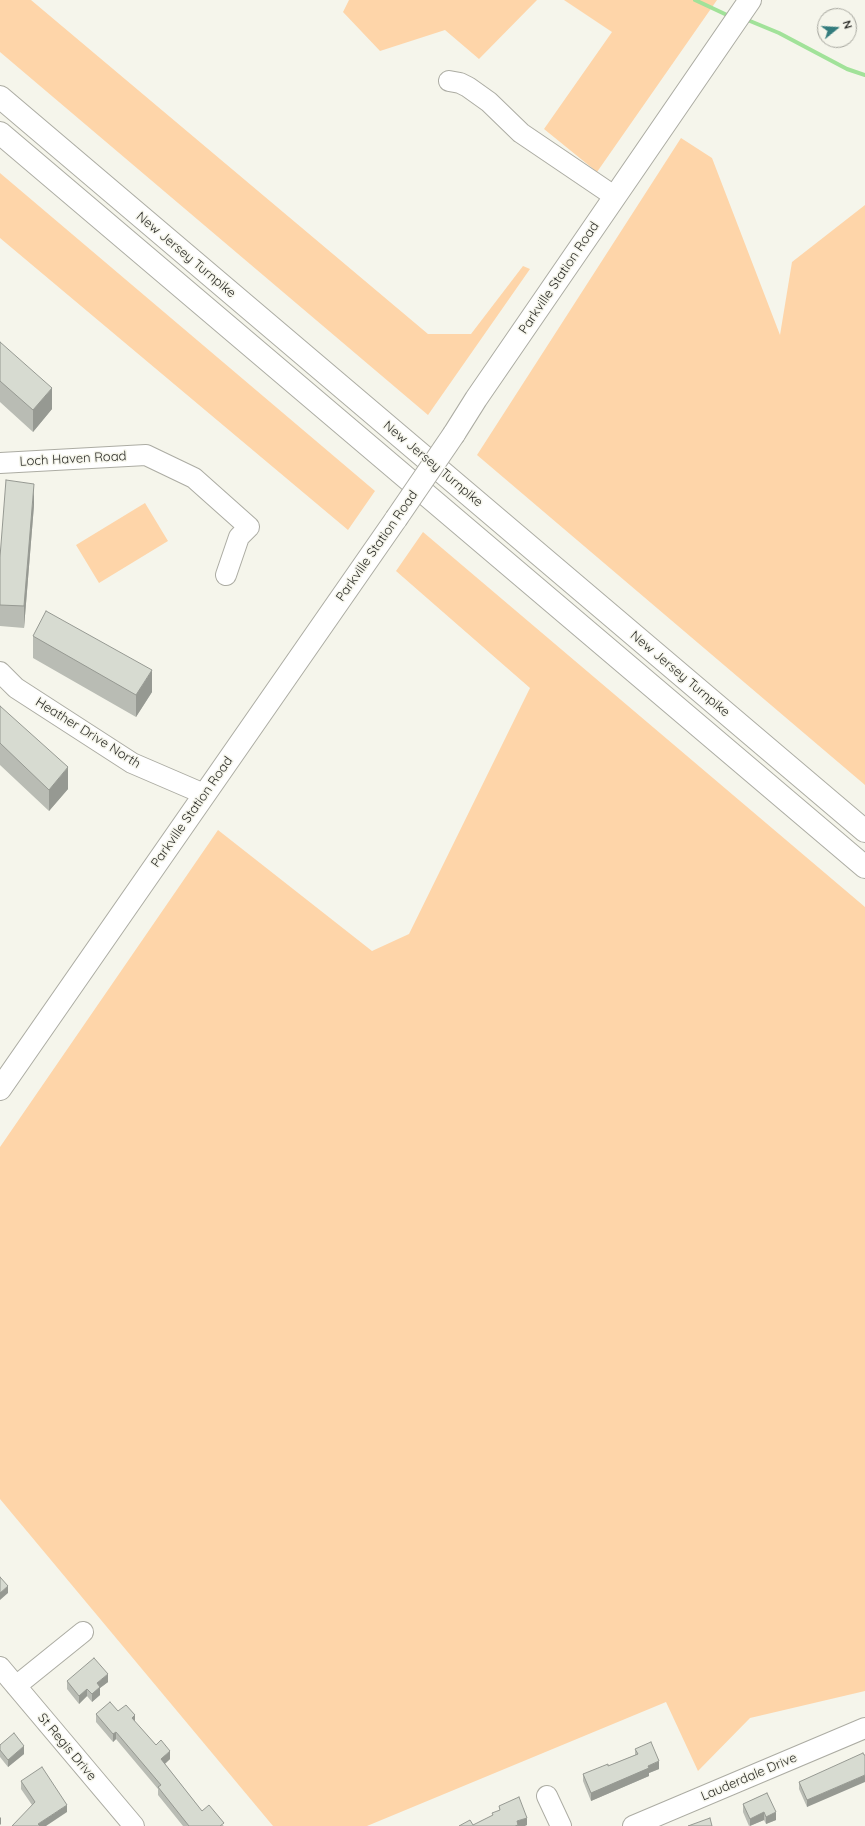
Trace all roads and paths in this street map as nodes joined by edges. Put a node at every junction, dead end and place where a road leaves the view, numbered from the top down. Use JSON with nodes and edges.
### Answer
{"nodes":[{"id":1,"x":750,"y":0,"type":"edge"},
{"id":2,"x":449,"y":82,"type":"dead end"},
{"id":3,"x":0,"y":97,"type":"edge"},
{"id":4,"x":0,"y":133,"type":"edge"},
{"id":5,"x":614,"y":196,"type":"junction"},
{"id":6,"x":0,"y":464,"type":"edge"},
{"id":7,"x":226,"y":575,"type":"dead end"},
{"id":8,"x":0,"y":672,"type":"edge"},
{"id":9,"x":204,"y":794,"type":"junction"},
{"id":10,"x":865,"y":832,"type":"edge"},
{"id":11,"x":865,"y":867,"type":"edge"},
{"id":12,"x":0,"y":1089,"type":"edge"},
{"id":13,"x":83,"y":1632,"type":"dead end"},
{"id":14,"x":0,"y":1667,"type":"edge"},
{"id":15,"x":16,"y":1686,"type":"junction"},
{"id":16,"x":865,"y":1728,"type":"edge"},
{"id":17,"x":547,"y":1796,"type":"dead end"},
{"id":18,"x":124,"y":1823,"type":"edge"},
{"id":19,"x":561,"y":1826,"type":"edge"},
{"id":20,"x":633,"y":1826,"type":"edge"}],
"edges":[{"from":1,"to":5,"type":"main road","name":"Parkville Station Road"},
{"from":2,"to":5,"type":"street"},
{"from":3,"to":10,"type":"main road","name":"New Jersey Turnpike"},
{"from":4,"to":11,"type":"main road","name":"New Jersey Turnpike"},
{"from":5,"to":9,"type":"main road","name":"Parkville Station Road","bridge":true},
{"from":6,"to":7,"type":"street","name":"Loch Haven Road"},
{"from":8,"to":9,"type":"street","name":"Heather Drive North"},
{"from":9,"to":12,"type":"main road","name":"Parkville Station Road"},
{"from":13,"to":15,"type":"street"},
{"from":14,"to":15,"type":"street","name":"St Regis Drive"},
{"from":15,"to":18,"type":"street","name":"St Regis Drive"},
{"from":16,"to":20,"type":"street","name":"Lauderdale Drive"},
{"from":17,"to":19,"type":"street"}]}
